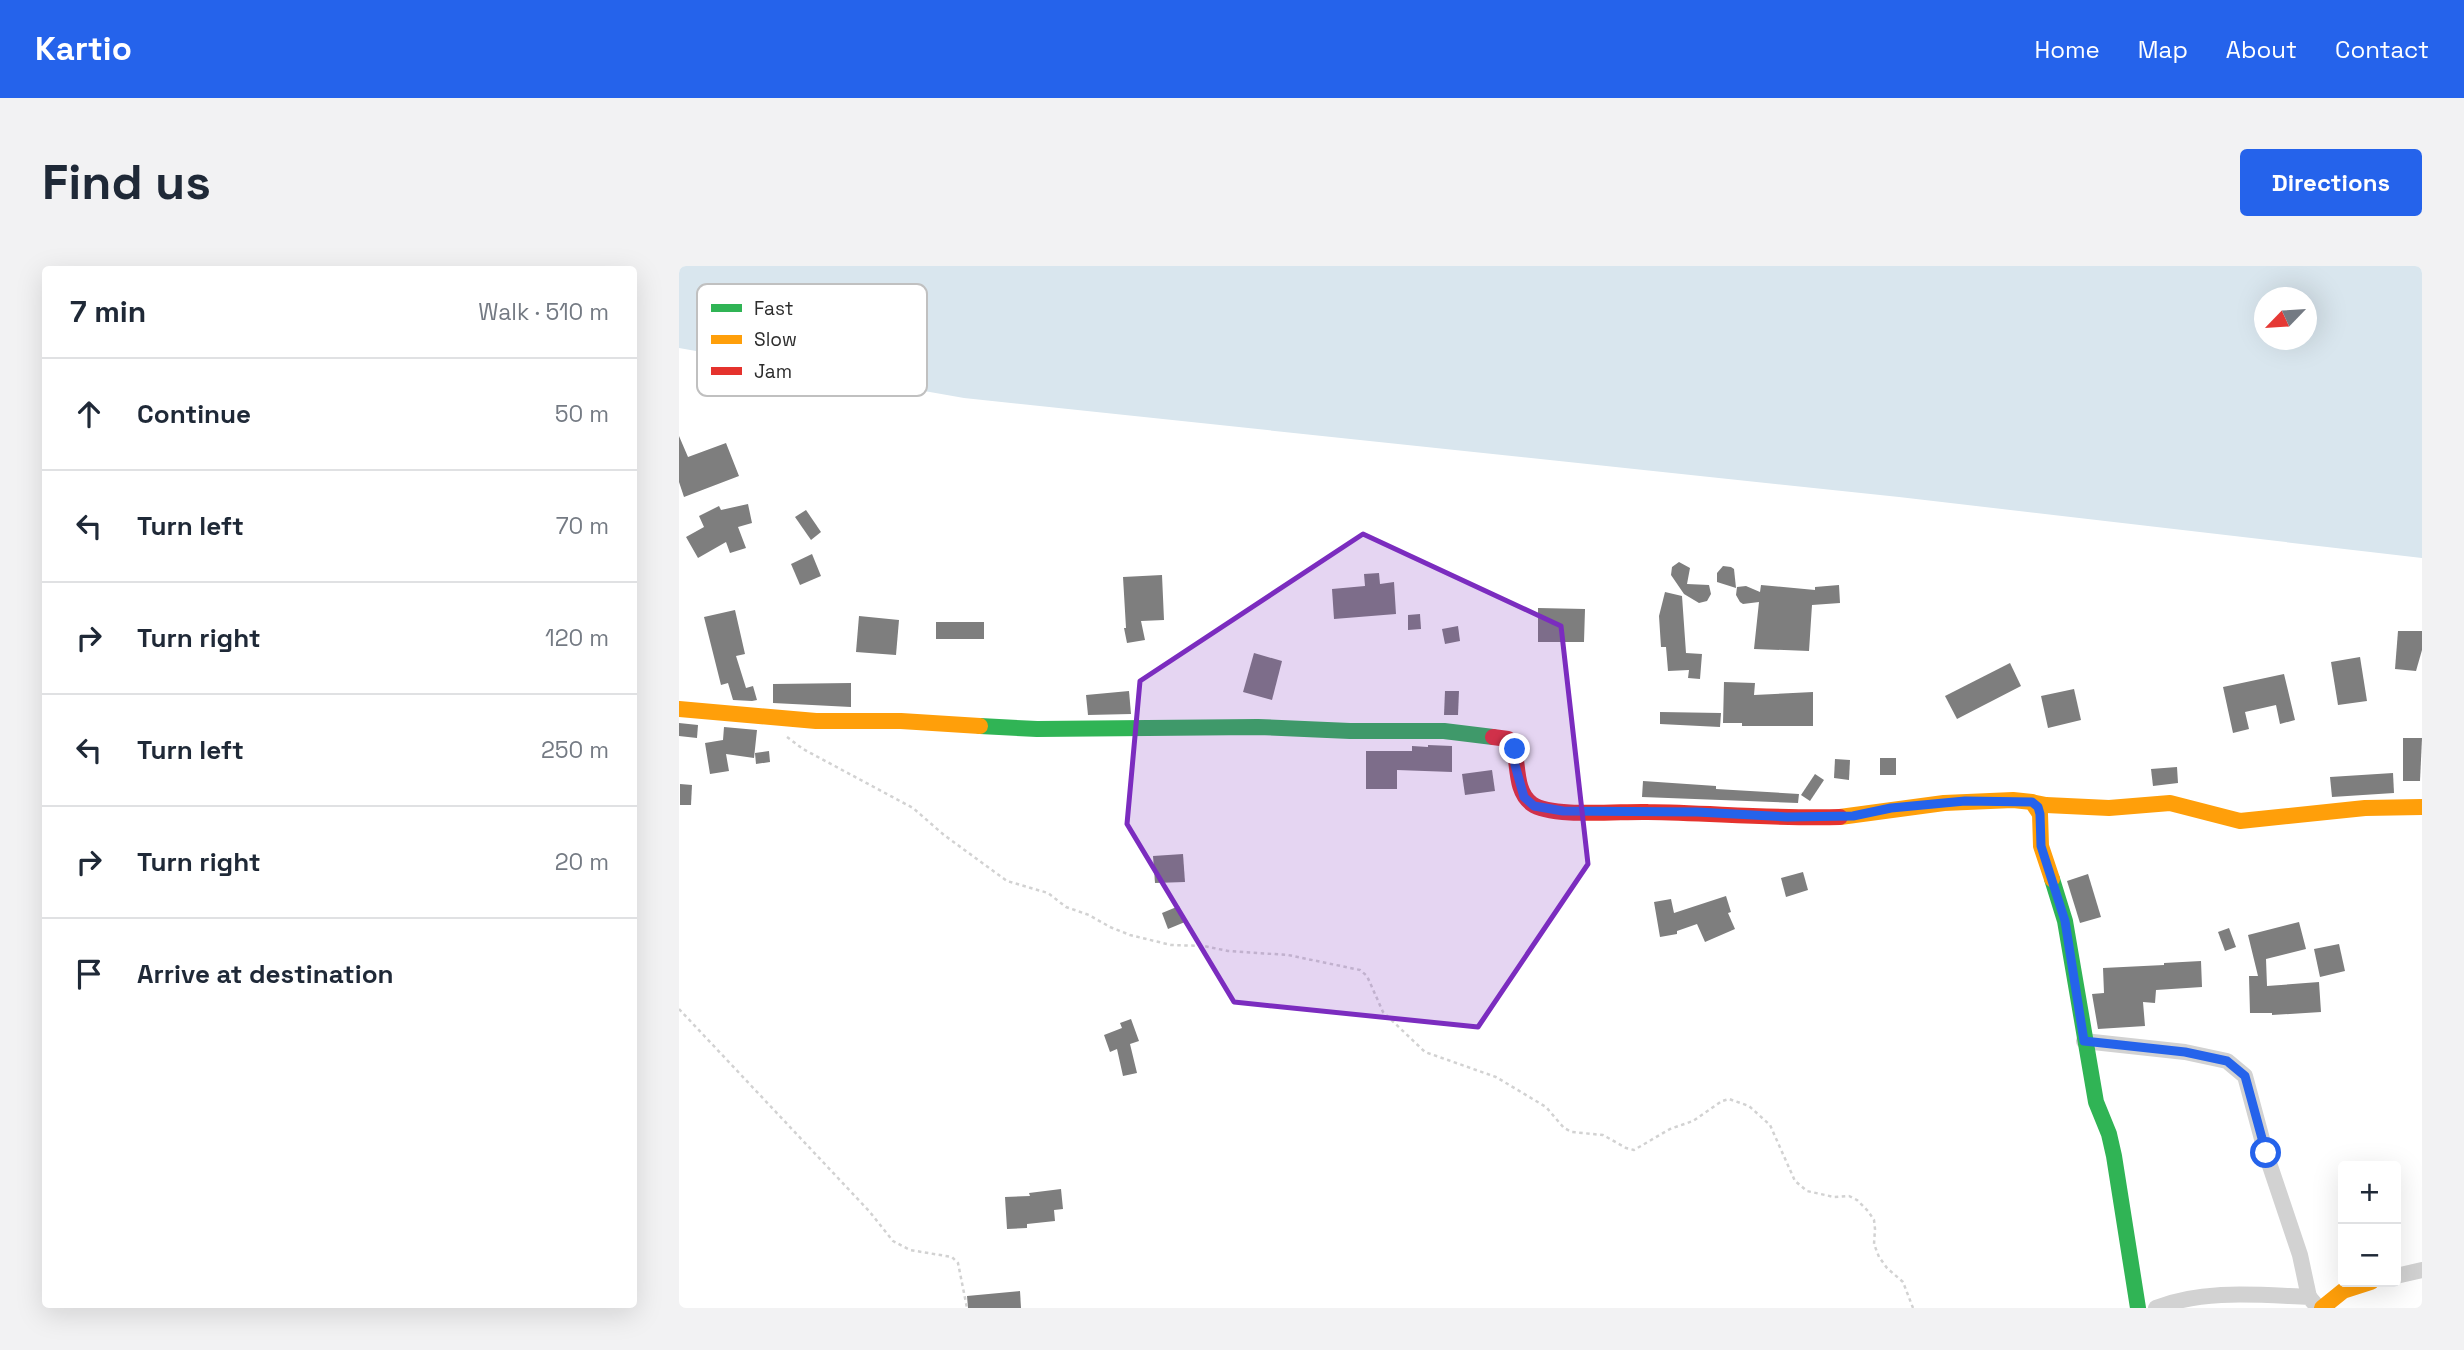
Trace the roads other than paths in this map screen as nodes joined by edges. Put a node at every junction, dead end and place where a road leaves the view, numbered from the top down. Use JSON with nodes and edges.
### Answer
{"nodes":[{"id":1,"x":679,"y":709,"type":"edge"},
{"id":2,"x":2031,"y":802,"type":"junction"},
{"id":3,"x":2422,"y":807,"type":"edge"},
{"id":4,"x":2084,"y":1041,"type":"junction"},
{"id":5,"x":2422,"y":1270,"type":"edge"},
{"id":6,"x":2401,"y":1275,"type":"edge"},
{"id":7,"x":2355,"y":1287,"type":"edge"},
{"id":8,"x":2317,"y":1304,"type":"edge"},
{"id":9,"x":2138,"y":1308,"type":"edge"},
{"id":10,"x":2157,"y":1308,"type":"edge"}],
"edges":[{"from":1,"to":2,"type":"street"},
{"from":2,"to":3,"type":"street"},
{"from":2,"to":4,"type":"street"},
{"from":4,"to":8,"type":"street"},
{"from":4,"to":9,"type":"street"},
{"from":5,"to":6,"type":"street"},
{"from":7,"to":8,"type":"street"},
{"from":8,"to":10,"type":"street"}]}
